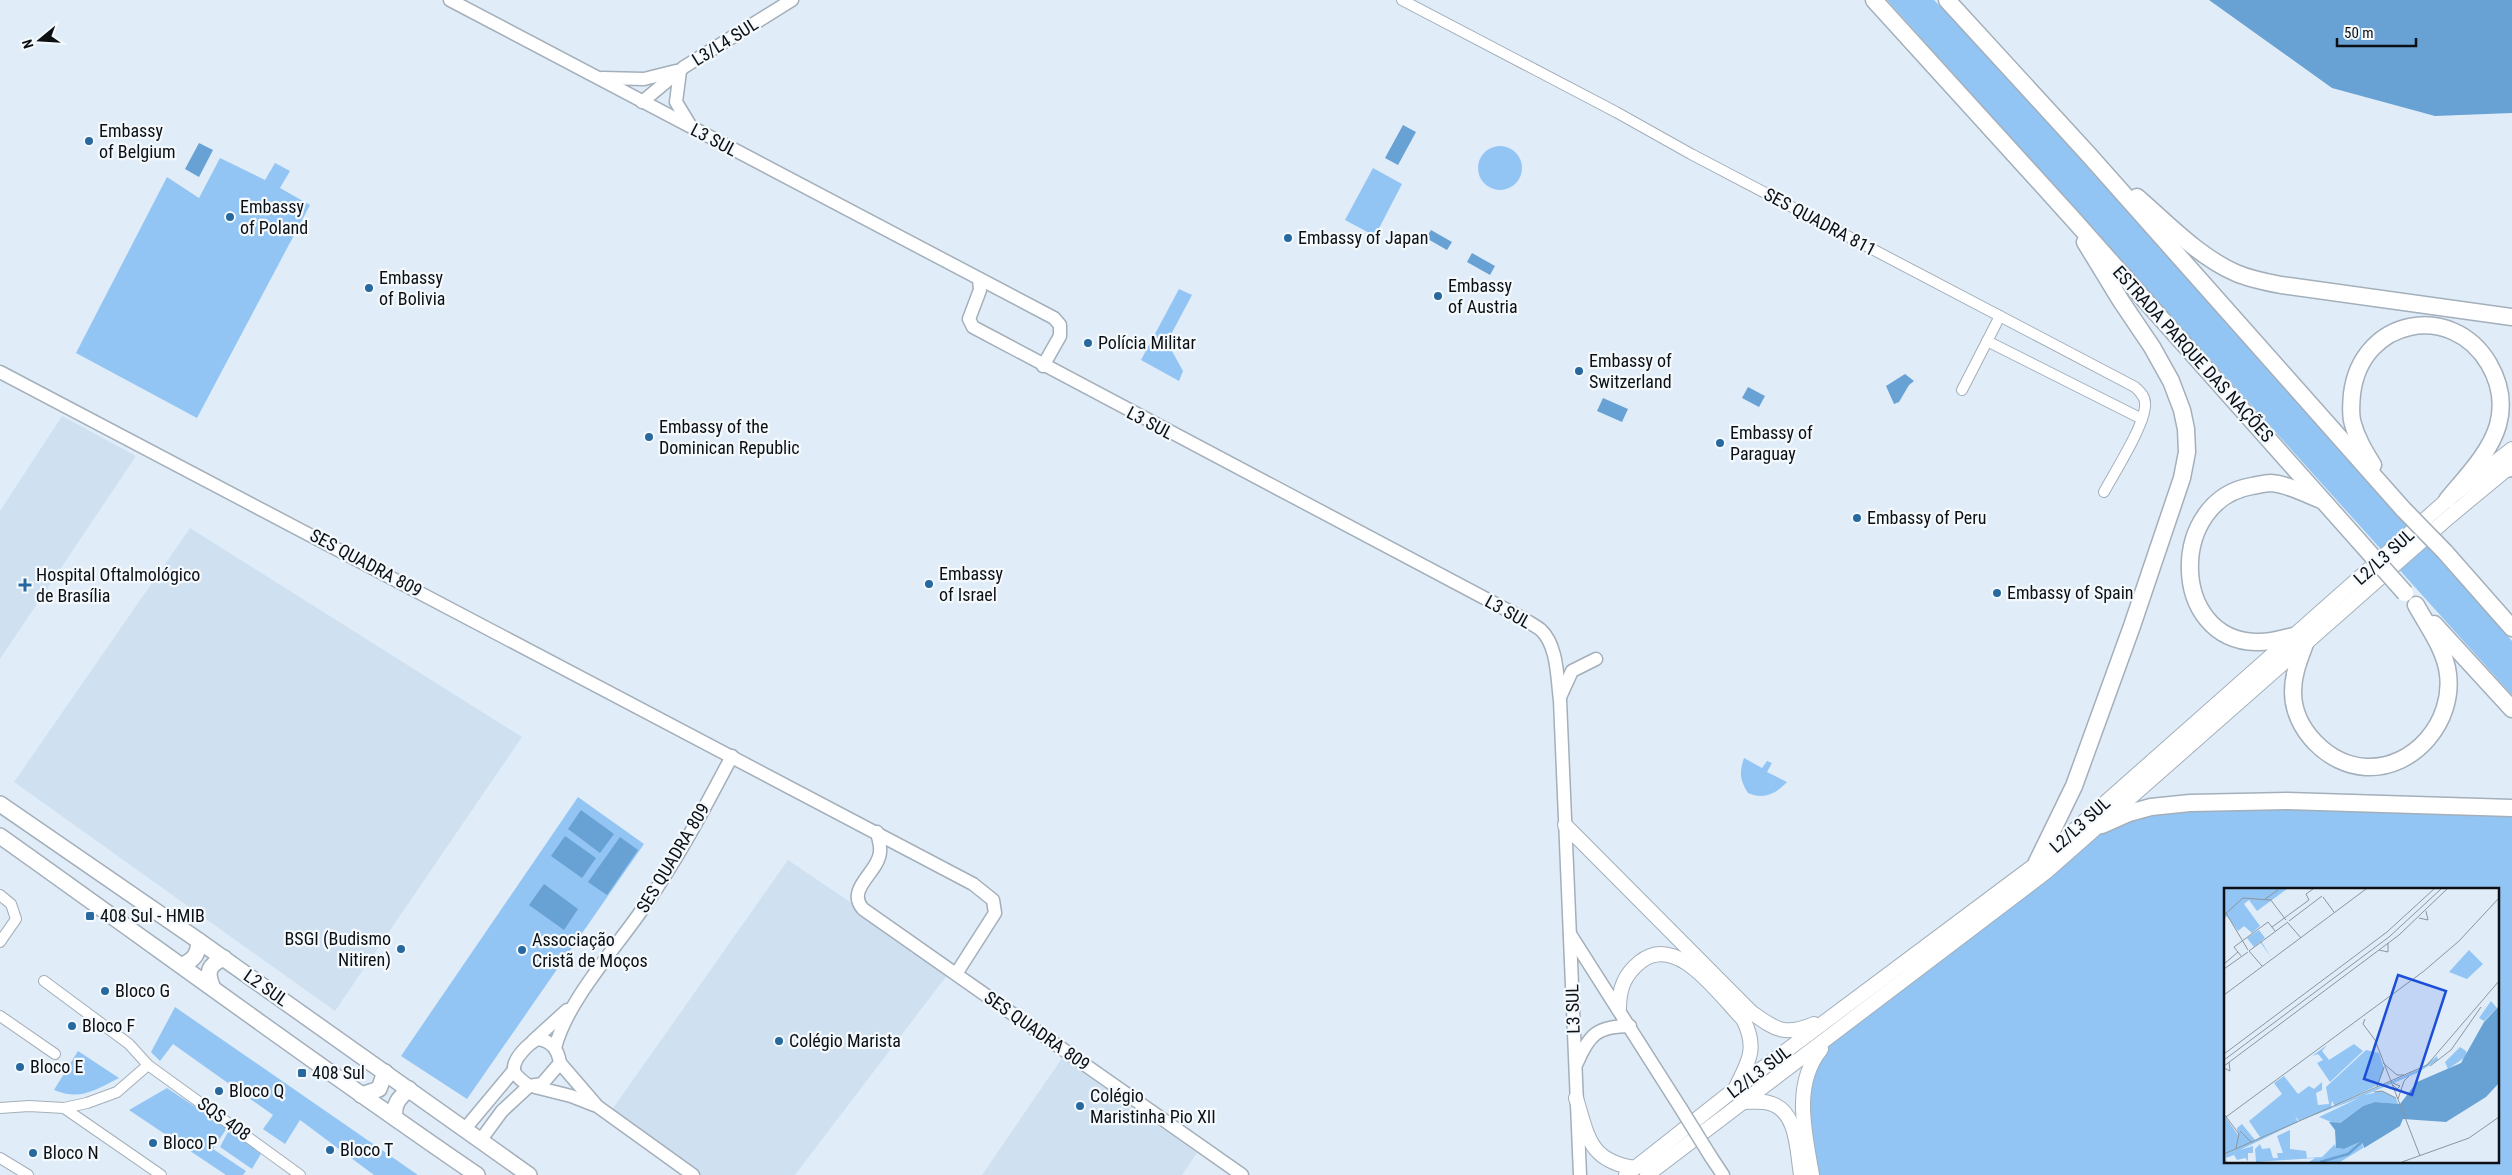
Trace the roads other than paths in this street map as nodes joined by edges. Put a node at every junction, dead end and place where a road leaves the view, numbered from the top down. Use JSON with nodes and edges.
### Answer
{"nodes":[{"id":1,"x":450,"y":0,"type":"edge"},
{"id":2,"x":792,"y":0,"type":"edge"},
{"id":3,"x":1402,"y":0,"type":"edge"},
{"id":4,"x":1874,"y":0,"type":"edge"},
{"id":5,"x":1947,"y":0,"type":"edge"},
{"id":6,"x":680,"y":70,"type":"junction"},
{"id":7,"x":597,"y":77,"type":"junction"},
{"id":8,"x":629,"y":94,"type":"junction"},
{"id":9,"x":642,"y":102,"type":"junction"},
{"id":10,"x":692,"y":128,"type":"junction"},
{"id":11,"x":2089,"y":155,"type":"junction"},
{"id":12,"x":2072,"y":218,"type":"junction"},
{"id":13,"x":983,"y":284,"type":"junction"},
{"id":14,"x":2000,"y":316,"type":"junction"},
{"id":15,"x":2512,"y":317,"type":"edge"},
{"id":16,"x":1987,"y":341,"type":"junction"},
{"id":17,"x":1043,"y":366,"type":"junction"},
{"id":18,"x":0,"y":372,"type":"edge"},
{"id":19,"x":1962,"y":390,"type":"dead end"},
{"id":20,"x":2142,"y":418,"type":"junction"},
{"id":21,"x":2512,"y":449,"type":"edge"},
{"id":22,"x":2510,"y":467,"type":"edge"},
{"id":23,"x":2104,"y":492,"type":"dead end"},
{"id":24,"x":2447,"y":500,"type":"junction"},
{"id":25,"x":2324,"y":501,"type":"junction"},
{"id":26,"x":2400,"y":506,"type":"junction"},
{"id":27,"x":2411,"y":599,"type":"junction"},
{"id":28,"x":2508,"y":620,"type":"edge"},
{"id":29,"x":2301,"y":640,"type":"junction"},
{"id":30,"x":1596,"y":659,"type":"dead end"},
{"id":31,"x":1560,"y":700,"type":"junction"},
{"id":32,"x":2512,"y":709,"type":"edge"},
{"id":33,"x":732,"y":756,"type":"junction"},
{"id":34,"x":0,"y":804,"type":"edge"},
{"id":35,"x":2512,"y":808,"type":"edge"},
{"id":36,"x":1565,"y":825,"type":"junction"},
{"id":37,"x":2102,"y":825,"type":"junction"},
{"id":38,"x":877,"y":832,"type":"junction"},
{"id":39,"x":0,"y":836,"type":"edge"},
{"id":40,"x":904,"y":846,"type":"junction"},
{"id":41,"x":880,"y":853,"type":"junction"},
{"id":42,"x":2036,"y":864,"type":"junction"},
{"id":43,"x":0,"y":895,"type":"edge"},
{"id":44,"x":1570,"y":934,"type":"junction"},
{"id":45,"x":199,"y":941,"type":"junction"},
{"id":46,"x":0,"y":942,"type":"edge"},
{"id":47,"x":224,"y":958,"type":"junction"},
{"id":48,"x":183,"y":965,"type":"junction"},
{"id":49,"x":956,"y":974,"type":"junction"},
{"id":50,"x":44,"y":981,"type":"dead end"},
{"id":51,"x":212,"y":986,"type":"junction"},
{"id":52,"x":573,"y":1006,"type":"junction"},
{"id":53,"x":1619,"y":1009,"type":"junction"},
{"id":54,"x":0,"y":1016,"type":"edge"},
{"id":55,"x":1831,"y":1017,"type":"junction"},
{"id":56,"x":1630,"y":1026,"type":"junction"},
{"id":57,"x":1833,"y":1035,"type":"junction"},
{"id":58,"x":533,"y":1041,"type":"junction"},
{"id":59,"x":556,"y":1048,"type":"junction"},
{"id":60,"x":55,"y":1054,"type":"dead end"},
{"id":61,"x":560,"y":1063,"type":"junction"},
{"id":62,"x":148,"y":1065,"type":"junction"},
{"id":63,"x":1575,"y":1067,"type":"junction"},
{"id":64,"x":514,"y":1070,"type":"junction"},
{"id":65,"x":385,"y":1072,"type":"junction"},
{"id":66,"x":532,"y":1086,"type":"junction"},
{"id":67,"x":1735,"y":1089,"type":"junction"},
{"id":68,"x":409,"y":1090,"type":"junction"},
{"id":69,"x":361,"y":1095,"type":"junction"},
{"id":70,"x":1576,"y":1098,"type":"junction"},
{"id":71,"x":1745,"y":1102,"type":"junction"},
{"id":72,"x":597,"y":1106,"type":"junction"},
{"id":73,"x":5,"y":1108,"type":"edge"},
{"id":74,"x":64,"y":1108,"type":"junction"},
{"id":75,"x":0,"y":1117,"type":"edge"},
{"id":76,"x":395,"y":1118,"type":"junction"},
{"id":77,"x":464,"y":1130,"type":"junction"},
{"id":78,"x":480,"y":1141,"type":"junction"},
{"id":79,"x":0,"y":1158,"type":"edge"},
{"id":80,"x":1630,"y":1172,"type":"edge"},
{"id":81,"x":470,"y":1173,"type":"edge"},
{"id":82,"x":28,"y":1175,"type":"edge"},
{"id":83,"x":161,"y":1175,"type":"edge"},
{"id":84,"x":300,"y":1175,"type":"edge"},
{"id":85,"x":529,"y":1175,"type":"edge"},
{"id":86,"x":693,"y":1175,"type":"edge"},
{"id":87,"x":1242,"y":1175,"type":"edge"},
{"id":88,"x":1580,"y":1175,"type":"edge"},
{"id":89,"x":1648,"y":1175,"type":"edge"},
{"id":90,"x":1723,"y":1175,"type":"edge"},
{"id":91,"x":1801,"y":1175,"type":"edge"},
{"id":92,"x":1812,"y":1175,"type":"edge"}],
"edges":[{"from":1,"to":7,"type":"street","name":"L3 SUL"},
{"from":2,"to":6,"type":"street","name":"L3/L4 SUL"},
{"from":3,"to":14,"type":"street","name":"SES QUADRA 811"},
{"from":4,"to":12,"type":"highway","name":"ESTRADA PARQUE DAS NAÇÕES"},
{"from":5,"to":11,"type":"highway"},
{"from":6,"to":7,"type":"street"},
{"from":6,"to":8,"type":"street","name":"L3/L4 SUL"},
{"from":6,"to":9,"type":"street","name":"L3/L4 SUL"},
{"from":6,"to":10,"type":"street"},
{"from":7,"to":8,"type":"street","name":"L3 SUL"},
{"from":8,"to":9,"type":"street","name":"L3 SUL"},
{"from":9,"to":10,"type":"street","name":"L3 SUL"},
{"from":10,"to":13,"type":"street","name":"L3 SUL"},
{"from":11,"to":15,"type":"highway"},
{"from":11,"to":26,"type":"highway"},
{"from":12,"to":25,"type":"highway","name":"ESTRADA PARQUE DAS NAÇÕES"},
{"from":12,"to":42,"type":"highway"},
{"from":13,"to":17,"type":"street","name":"L3 SUL"},
{"from":13,"to":17,"type":"street","name":"L3 SUL"},
{"from":14,"to":16,"type":"street"},
{"from":14,"to":20,"type":"street","name":"SES QUADRA 811"},
{"from":16,"to":19,"type":"street"},
{"from":16,"to":20,"type":"street"},
{"from":17,"to":31,"type":"street","name":"L3 SUL"},
{"from":18,"to":33,"type":"street","name":"SES QUADRA 809"},
{"from":20,"to":23,"type":"street","name":"SES QUADRA 811"},
{"from":21,"to":24,"type":"main road","name":"L2/L3 SUL"},
{"from":22,"to":29,"type":"main road","name":"L2/L3 SUL"},
{"from":24,"to":26,"type":"highway"},
{"from":24,"to":29,"type":"main road","name":"L2/L3 SUL"},
{"from":25,"to":27,"type":"highway","name":"ESTRADA PARQUE DAS NAÇÕES","bridge":true},
{"from":25,"to":29,"type":"highway"},
{"from":26,"to":28,"type":"highway","bridge":true},
{"from":27,"to":29,"type":"highway"},
{"from":27,"to":32,"type":"highway","name":"ESTRADA PARQUE DAS NAÇÕES"},
{"from":29,"to":37,"type":"main road","name":"L2/L3 SUL"},
{"from":29,"to":42,"type":"main road","name":"L2/L3 SUL"},
{"from":30,"to":31,"type":"street"},
{"from":31,"to":36,"type":"street","name":"L3 SUL"},
{"from":33,"to":38,"type":"street","name":"SES QUADRA 809"},
{"from":33,"to":52,"type":"street","name":"SES QUADRA 809"},
{"from":34,"to":45,"type":"main road","name":"L2 SUL"},
{"from":35,"to":37,"type":"highway"},
{"from":36,"to":44,"type":"street","name":"L3 SUL"},
{"from":36,"to":55,"type":"main road"},
{"from":37,"to":57,"type":"main road","name":"L2/L3 SUL"},
{"from":38,"to":40,"type":"street","name":"SES QUADRA 809"},
{"from":38,"to":41,"type":"street"},
{"from":39,"to":48,"type":"main road","name":"L2 SUL"},
{"from":40,"to":41,"type":"street"},
{"from":40,"to":49,"type":"street","name":"SES QUADRA 809"},
{"from":41,"to":49,"type":"street","name":"SES QUADRA 809"},
{"from":42,"to":55,"type":"main road","name":"L2/L3 SUL"},
{"from":43,"to":46,"type":"street"},
{"from":44,"to":53,"type":"street"},
{"from":44,"to":63,"type":"street","name":"L3 SUL"},
{"from":45,"to":47,"type":"main road","name":"L2 SUL"},
{"from":45,"to":48,"type":"main road"},
{"from":47,"to":51,"type":"main road"},
{"from":47,"to":65,"type":"main road","name":"L2 SUL"},
{"from":48,"to":51,"type":"main road","name":"L2 SUL"},
{"from":49,"to":87,"type":"street","name":"SES QUADRA 809"},
{"from":50,"to":62,"type":"street","name":"SQS 408"},
{"from":51,"to":69,"type":"main road","name":"L2 SUL"},
{"from":52,"to":58,"type":"street","name":"SES QUADRA 809"},
{"from":52,"to":59,"type":"street","name":"SES QUADRA 809"},
{"from":53,"to":56,"type":"street"},
{"from":53,"to":67,"type":"main road"},
{"from":54,"to":60,"type":"street"},
{"from":55,"to":67,"type":"main road","name":"L2/L3 SUL"},
{"from":56,"to":63,"type":"street"},
{"from":56,"to":90,"type":"street","bridge":true},
{"from":57,"to":71,"type":"main road","name":"L2/L3 SUL"},
{"from":57,"to":92,"type":"main road"},
{"from":58,"to":59,"type":"street"},
{"from":58,"to":64,"type":"street"},
{"from":59,"to":61,"type":"street"},
{"from":61,"to":66,"type":"street"},
{"from":61,"to":72,"type":"street"},
{"from":62,"to":74,"type":"street"},
{"from":62,"to":84,"type":"street","name":"SQS 408"},
{"from":63,"to":70,"type":"street","name":"L3 SUL"},
{"from":64,"to":66,"type":"street"},
{"from":64,"to":77,"type":"street"},
{"from":65,"to":68,"type":"main road","name":"L2 SUL"},
{"from":65,"to":69,"type":"main road"},
{"from":66,"to":72,"type":"street"},
{"from":66,"to":78,"type":"street"},
{"from":67,"to":80,"type":"main road","name":"L2/L3 SUL"},
{"from":68,"to":76,"type":"main road"},
{"from":68,"to":77,"type":"main road","name":"L2 SUL"},
{"from":69,"to":76,"type":"main road","name":"L2 SUL"},
{"from":70,"to":80,"type":"main road"},
{"from":70,"to":88,"type":"street","name":"L3 SUL"},
{"from":71,"to":89,"type":"main road","name":"L2/L3 SUL"},
{"from":71,"to":91,"type":"main road"},
{"from":72,"to":86,"type":"street"},
{"from":73,"to":74,"type":"street"},
{"from":73,"to":75,"type":"street"},
{"from":74,"to":83,"type":"street"},
{"from":76,"to":81,"type":"main road","name":"L2 SUL"},
{"from":77,"to":78,"type":"main road","name":"L2 SUL"},
{"from":78,"to":85,"type":"main road","name":"L2 SUL"},
{"from":79,"to":82,"type":"street"}]}
